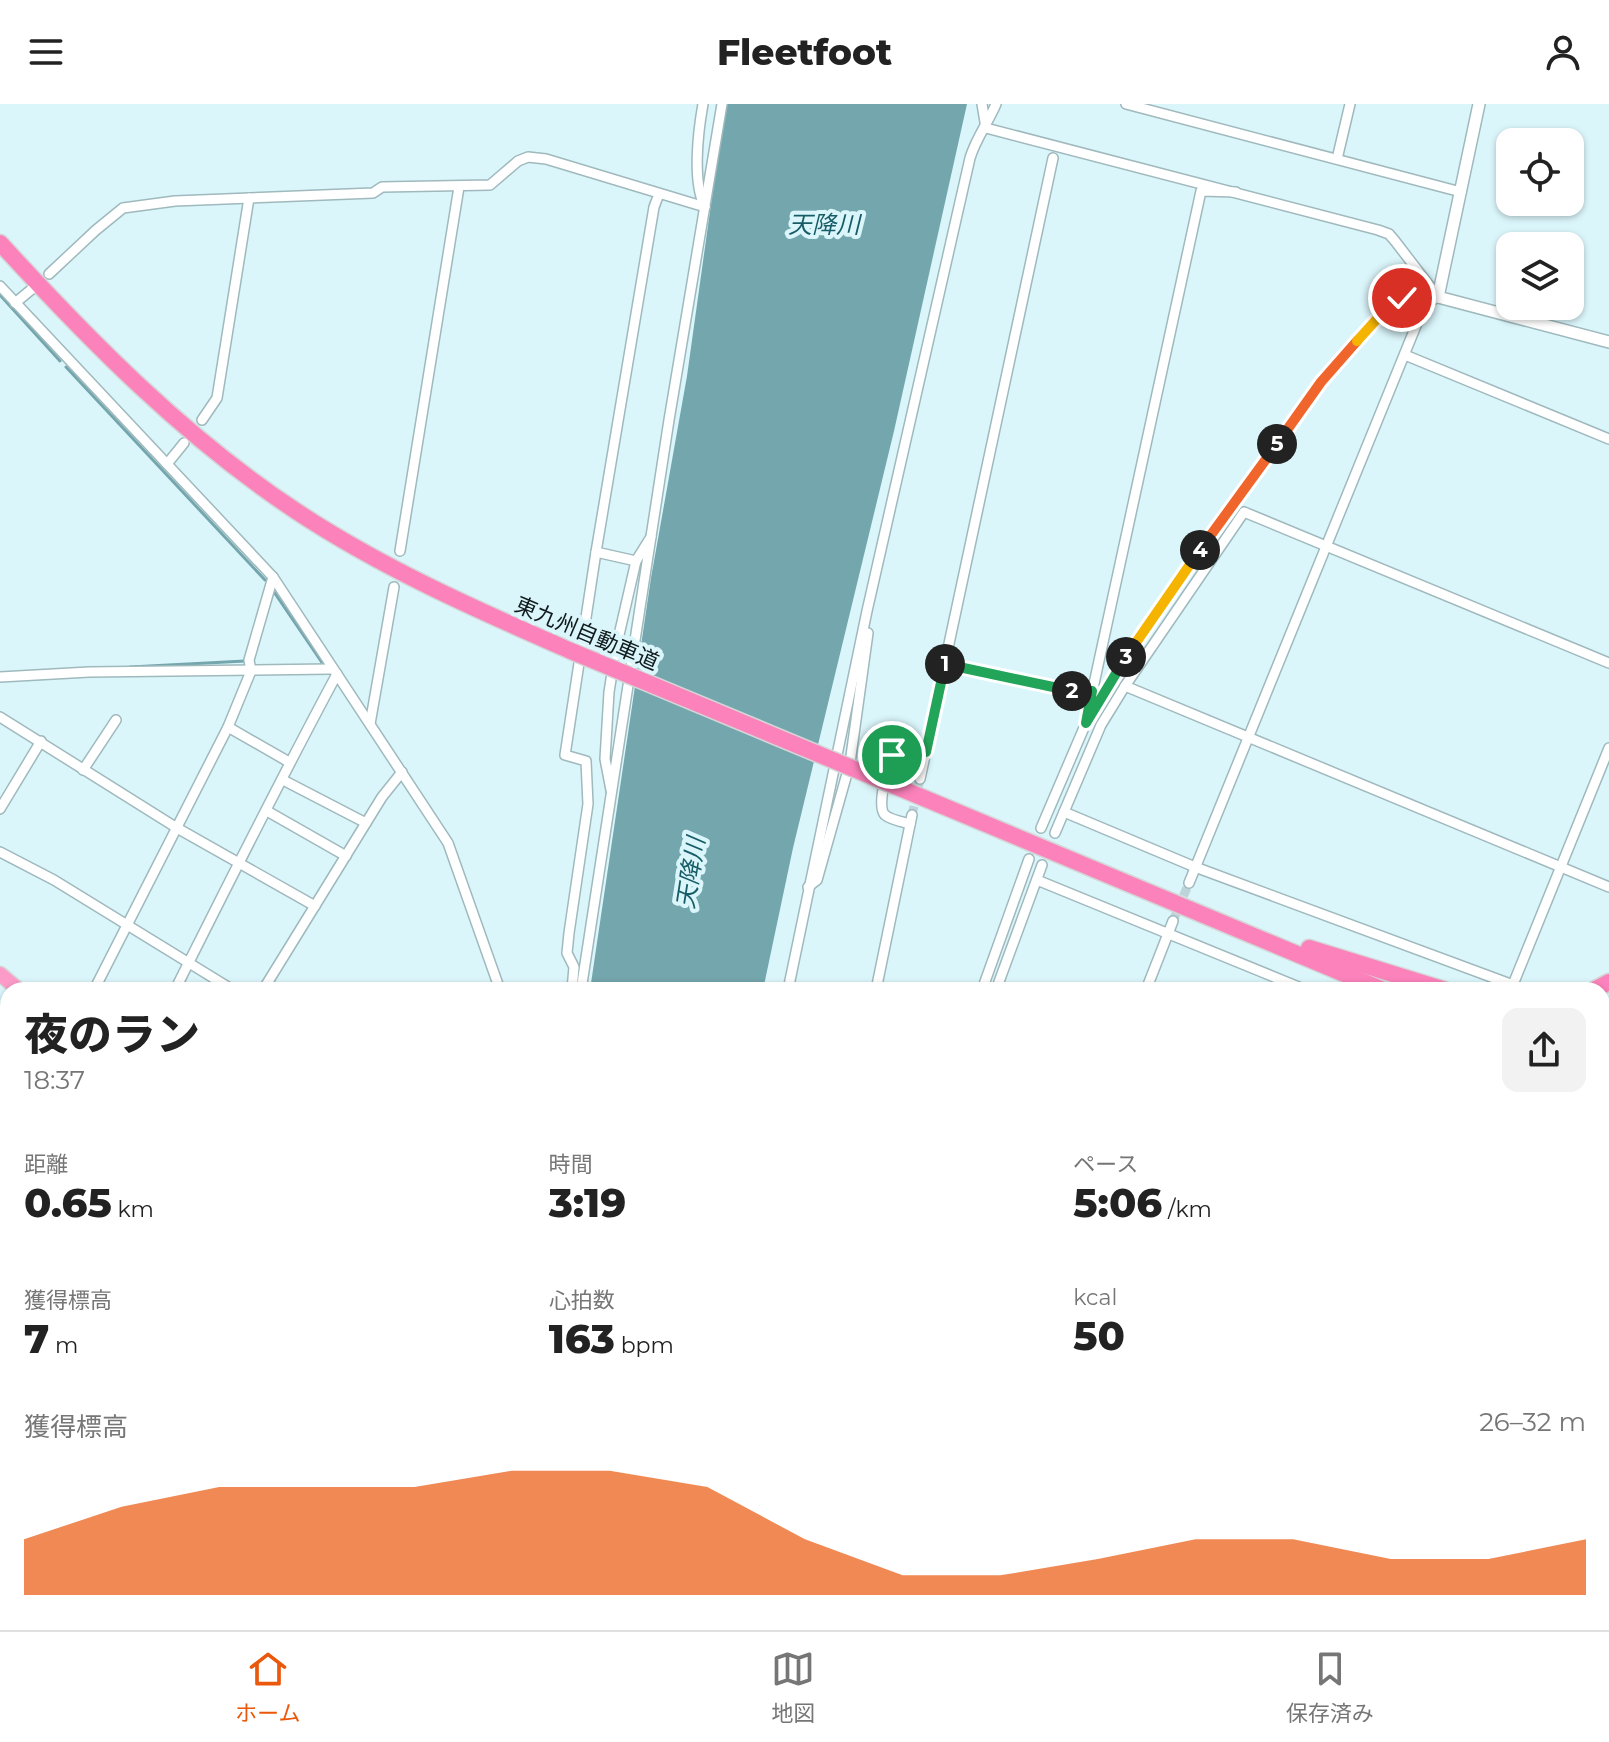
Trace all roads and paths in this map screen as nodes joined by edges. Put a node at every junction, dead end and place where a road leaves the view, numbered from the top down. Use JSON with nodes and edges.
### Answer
{"nodes":[{"id":1,"x":703,"y":104,"type":"edge"},
{"id":2,"x":722,"y":104,"type":"edge"},
{"id":3,"x":982,"y":104,"type":"edge"},
{"id":4,"x":996,"y":104,"type":"edge"},
{"id":5,"x":1126,"y":104,"type":"edge"},
{"id":6,"x":1350,"y":104,"type":"edge"},
{"id":7,"x":1479,"y":104,"type":"edge"},
{"id":8,"x":986,"y":128,"type":"junction"},
{"id":9,"x":1053,"y":158,"type":"dead end"},
{"id":10,"x":1337,"y":159,"type":"junction"},
{"id":11,"x":459,"y":187,"type":"junction"},
{"id":12,"x":1236,"y":192,"type":"junction"},
{"id":13,"x":1461,"y":192,"type":"junction"},
{"id":14,"x":659,"y":194,"type":"junction"},
{"id":15,"x":249,"y":198,"type":"junction"},
{"id":16,"x":705,"y":207,"type":"junction"},
{"id":17,"x":0,"y":243,"type":"edge"},
{"id":18,"x":49,"y":274,"type":"dead end"},
{"id":19,"x":0,"y":286,"type":"edge"},
{"id":20,"x":32,"y":289,"type":"dead end"},
{"id":21,"x":1438,"y":297,"type":"junction"},
{"id":22,"x":15,"y":303,"type":"junction"},
{"id":23,"x":1609,"y":342,"type":"edge"},
{"id":24,"x":1405,"y":355,"type":"junction"},
{"id":25,"x":202,"y":420,"type":"dead end"},
{"id":26,"x":1609,"y":439,"type":"edge"},
{"id":27,"x":184,"y":443,"type":"dead end"},
{"id":28,"x":167,"y":464,"type":"junction"},
{"id":29,"x":654,"y":532,"type":"junction"},
{"id":30,"x":1327,"y":546,"type":"junction"},
{"id":31,"x":400,"y":551,"type":"dead end"},
{"id":32,"x":596,"y":552,"type":"junction"},
{"id":33,"x":636,"y":561,"type":"junction"},
{"id":34,"x":273,"y":577,"type":"junction"},
{"id":35,"x":394,"y":587,"type":"dead end"},
{"id":36,"x":945,"y":663,"type":"junction"},
{"id":37,"x":1609,"y":663,"type":"edge"},
{"id":38,"x":251,"y":671,"type":"junction"},
{"id":39,"x":334,"y":671,"type":"junction"},
{"id":40,"x":0,"y":677,"type":"edge"},
{"id":41,"x":1125,"y":686,"type":"junction"},
{"id":42,"x":1092,"y":691,"type":"junction"},
{"id":43,"x":0,"y":717,"type":"edge"},
{"id":44,"x":116,"y":720,"type":"dead end"},
{"id":45,"x":1086,"y":723,"type":"junction"},
{"id":46,"x":370,"y":724,"type":"junction"},
{"id":47,"x":228,"y":727,"type":"junction"},
{"id":48,"x":1248,"y":738,"type":"junction"},
{"id":49,"x":41,"y":741,"type":"junction"},
{"id":50,"x":1609,"y":748,"type":"edge"},
{"id":51,"x":926,"y":752,"type":"junction"},
{"id":52,"x":289,"y":762,"type":"junction"},
{"id":53,"x":83,"y":770,"type":"junction"},
{"id":54,"x":402,"y":772,"type":"junction"},
{"id":55,"x":920,"y":779,"type":"tunnel mouth"},
{"id":56,"x":283,"y":780,"type":"junction"},
{"id":57,"x":613,"y":798,"type":"junction"},
{"id":58,"x":0,"y":809,"type":"edge"},
{"id":59,"x":267,"y":811,"type":"junction"},
{"id":60,"x":1064,"y":812,"type":"junction"},
{"id":61,"x":366,"y":823,"type":"junction"},
{"id":62,"x":177,"y":828,"type":"junction"},
{"id":63,"x":1041,"y":828,"type":"dead end"},
{"id":64,"x":1055,"y":833,"type":"dead end"},
{"id":65,"x":0,"y":852,"type":"edge"},
{"id":66,"x":346,"y":856,"type":"junction"},
{"id":67,"x":239,"y":862,"type":"junction"},
{"id":68,"x":1560,"y":866,"type":"junction"},
{"id":69,"x":1195,"y":867,"type":"junction"},
{"id":70,"x":1037,"y":880,"type":"junction"},
{"id":71,"x":1189,"y":883,"type":"tunnel mouth"},
{"id":72,"x":1609,"y":887,"type":"edge"},
{"id":73,"x":1146,"y":889,"type":"junction"},
{"id":74,"x":315,"y":906,"type":"junction"},
{"id":75,"x":1173,"y":921,"type":"tunnel mouth"},
{"id":76,"x":128,"y":924,"type":"junction"},
{"id":77,"x":1240,"y":928,"type":"junction"},
{"id":78,"x":1169,"y":932,"type":"junction"},
{"id":79,"x":189,"y":963,"type":"junction"},
{"id":80,"x":98,"y":982,"type":"edge"},
{"id":81,"x":179,"y":982,"type":"edge"},
{"id":82,"x":220,"y":982,"type":"edge"},
{"id":83,"x":268,"y":982,"type":"edge"},
{"id":84,"x":497,"y":982,"type":"edge"},
{"id":85,"x":573,"y":982,"type":"edge"},
{"id":86,"x":582,"y":982,"type":"edge"},
{"id":87,"x":790,"y":982,"type":"edge"},
{"id":88,"x":878,"y":982,"type":"edge"},
{"id":89,"x":985,"y":982,"type":"edge"},
{"id":90,"x":999,"y":982,"type":"edge"},
{"id":91,"x":1149,"y":982,"type":"edge"},
{"id":92,"x":1287,"y":982,"type":"edge"},
{"id":93,"x":1365,"y":982,"type":"edge"},
{"id":94,"x":1385,"y":982,"type":"edge"},
{"id":95,"x":1419,"y":982,"type":"edge"},
{"id":96,"x":1499,"y":982,"type":"edge"},
{"id":97,"x":1514,"y":982,"type":"edge"}],
"edges":[{"from":1,"to":16,"type":"street"},
{"from":2,"to":16,"type":"street"},
{"from":3,"to":8,"type":"street"},
{"from":4,"to":8,"type":"street"},
{"from":5,"to":10,"type":"street"},
{"from":6,"to":10,"type":"street"},
{"from":7,"to":13,"type":"street"},
{"from":8,"to":12,"type":"street"},
{"from":8,"to":87,"type":"street"},
{"from":9,"to":36,"type":"street"},
{"from":10,"to":13,"type":"street"},
{"from":11,"to":14,"type":"street"},
{"from":11,"to":15,"type":"street"},
{"from":11,"to":31,"type":"street"},
{"from":12,"to":21,"type":"street"},
{"from":12,"to":42,"type":"street"},
{"from":13,"to":21,"type":"street"},
{"from":14,"to":16,"type":"street"},
{"from":14,"to":32,"type":"street"},
{"from":15,"to":18,"type":"street"},
{"from":15,"to":25,"type":"street"},
{"from":16,"to":29,"type":"street"},
{"from":17,"to":73,"type":"highway","name":"東九州自動車道","bridge":true},
{"from":19,"to":22,"type":"street"},
{"from":20,"to":22,"type":"street"},
{"from":21,"to":23,"type":"street"},
{"from":21,"to":24,"type":"street"},
{"from":21,"to":45,"type":"street"},
{"from":22,"to":28,"type":"street"},
{"from":24,"to":26,"type":"street"},
{"from":24,"to":30,"type":"street"},
{"from":27,"to":28,"type":"street"},
{"from":28,"to":34,"type":"street"},
{"from":29,"to":33,"type":"street"},
{"from":29,"to":57,"type":"street"},
{"from":30,"to":37,"type":"street"},
{"from":30,"to":41,"type":"street"},
{"from":30,"to":48,"type":"street"},
{"from":32,"to":33,"type":"street"},
{"from":32,"to":85,"type":"street"},
{"from":33,"to":57,"type":"street"},
{"from":34,"to":38,"type":"street"},
{"from":34,"to":39,"type":"street"},
{"from":35,"to":46,"type":"street"},
{"from":36,"to":42,"type":"street"},
{"from":36,"to":51,"type":"street"},
{"from":38,"to":39,"type":"street"},
{"from":38,"to":40,"type":"street"},
{"from":38,"to":47,"type":"street"},
{"from":39,"to":46,"type":"street"},
{"from":39,"to":52,"type":"street"},
{"from":41,"to":48,"type":"street"},
{"from":41,"to":60,"type":"street"},
{"from":42,"to":45,"type":"street"},
{"from":43,"to":49,"type":"street"},
{"from":44,"to":53,"type":"street"},
{"from":45,"to":63,"type":"street"},
{"from":46,"to":54,"type":"street"},
{"from":47,"to":52,"type":"street"},
{"from":47,"to":62,"type":"street"},
{"from":48,"to":68,"type":"street"},
{"from":48,"to":69,"type":"street"},
{"from":49,"to":53,"type":"street"},
{"from":49,"to":58,"type":"street"},
{"from":50,"to":68,"type":"street"},
{"from":51,"to":55,"type":"street"},
{"from":51,"to":88,"type":"street"},
{"from":52,"to":56,"type":"street"},
{"from":53,"to":62,"type":"street"},
{"from":54,"to":61,"type":"street"},
{"from":54,"to":84,"type":"street"},
{"from":56,"to":59,"type":"street"},
{"from":56,"to":61,"type":"street"},
{"from":57,"to":86,"type":"street"},
{"from":59,"to":66,"type":"street"},
{"from":59,"to":67,"type":"street"},
{"from":60,"to":64,"type":"street"},
{"from":60,"to":69,"type":"street"},
{"from":61,"to":66,"type":"street"},
{"from":62,"to":67,"type":"street"},
{"from":62,"to":76,"type":"street"},
{"from":65,"to":76,"type":"street"},
{"from":66,"to":74,"type":"street"},
{"from":67,"to":74,"type":"street"},
{"from":67,"to":79,"type":"street"},
{"from":68,"to":72,"type":"street"},
{"from":68,"to":97,"type":"street"},
{"from":69,"to":71,"type":"street"},
{"from":69,"to":96,"type":"street"},
{"from":70,"to":78,"type":"street"},
{"from":70,"to":89,"type":"street"},
{"from":70,"to":90,"type":"street"},
{"from":73,"to":77,"type":"highway","name":"東九州自動車道"},
{"from":73,"to":95,"type":"highway"},
{"from":74,"to":83,"type":"street"},
{"from":75,"to":78,"type":"street"},
{"from":76,"to":79,"type":"street"},
{"from":76,"to":80,"type":"street"},
{"from":77,"to":93,"type":"highway","name":"東九州自動車道"},
{"from":77,"to":94,"type":"highway","name":"東九州自動車道"},
{"from":78,"to":91,"type":"street"},
{"from":78,"to":92,"type":"street"},
{"from":79,"to":81,"type":"street"},
{"from":79,"to":82,"type":"street"}]}
